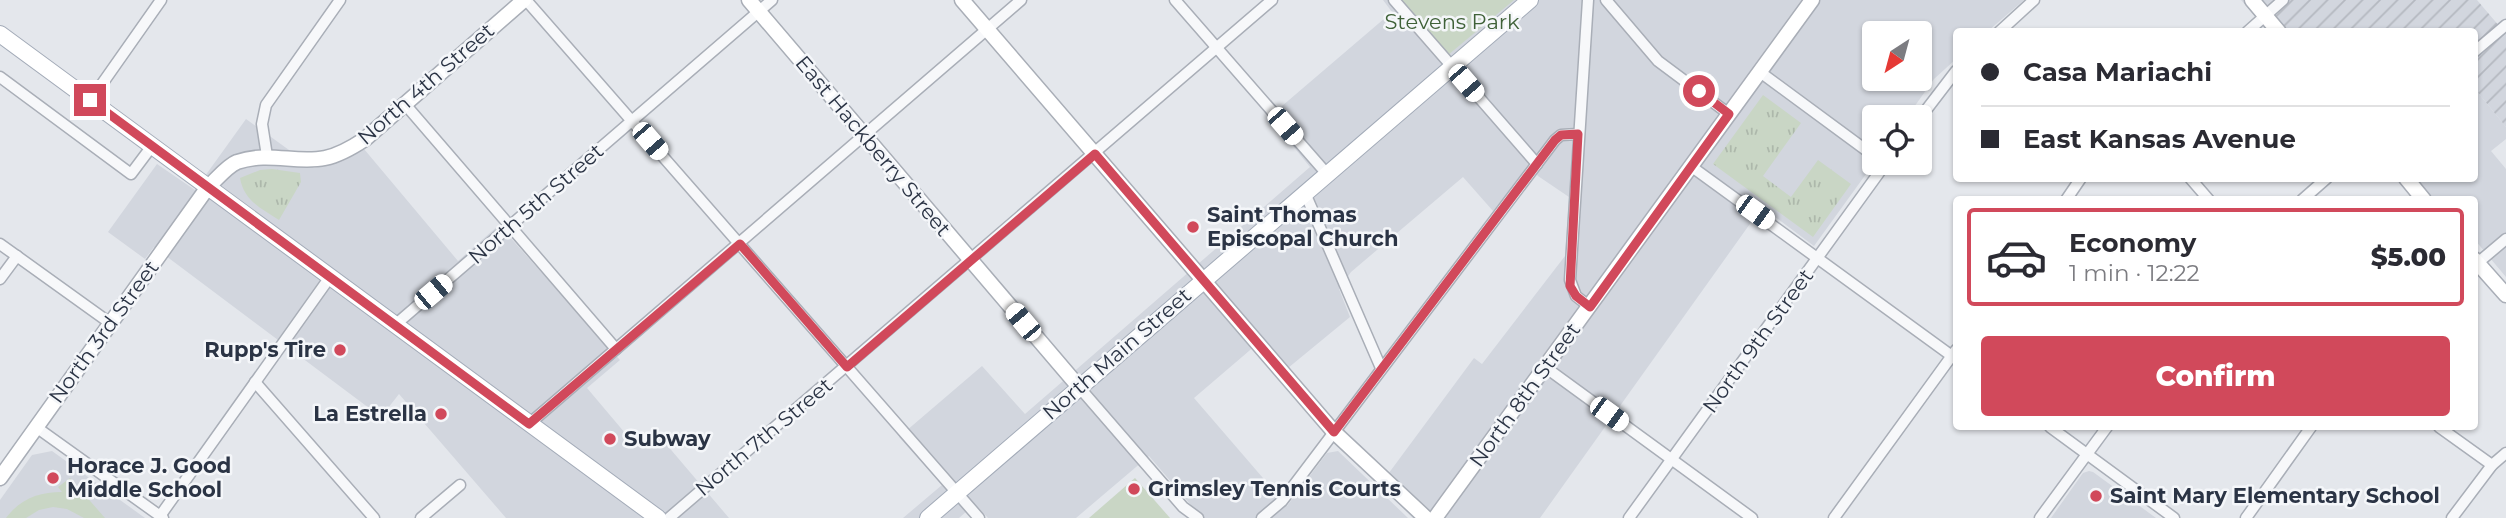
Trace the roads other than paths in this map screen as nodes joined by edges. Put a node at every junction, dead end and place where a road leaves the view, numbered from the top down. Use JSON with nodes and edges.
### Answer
{"nodes":[{"id":1,"x":340,"y":0,"type":"edge"},
{"id":2,"x":525,"y":0,"type":"edge"},
{"id":3,"x":772,"y":0,"type":"edge"},
{"id":4,"x":962,"y":0,"type":"edge"},
{"id":5,"x":1021,"y":0,"type":"edge"},
{"id":6,"x":1175,"y":0,"type":"edge"},
{"id":7,"x":1272,"y":0,"type":"edge"},
{"id":8,"x":1394,"y":0,"type":"edge"},
{"id":9,"x":1530,"y":0,"type":"edge"},
{"id":10,"x":1588,"y":0,"type":"edge"},
{"id":11,"x":1606,"y":0,"type":"edge"},
{"id":12,"x":1812,"y":0,"type":"edge"},
{"id":13,"x":2034,"y":0,"type":"edge"},
{"id":14,"x":2252,"y":0,"type":"edge"},
{"id":15,"x":2283,"y":0,"type":"edge"},
{"id":16,"x":157,"y":1,"type":"edge"},
{"id":17,"x":754,"y":6,"type":"edge"},
{"id":18,"x":2265,"y":15,"type":"junction"},
{"id":19,"x":2506,"y":24,"type":"edge"},
{"id":20,"x":2003,"y":28,"type":"edge"},
{"id":21,"x":2251,"y":28,"type":"edge"},
{"id":22,"x":2276,"y":28,"type":"edge"},
{"id":23,"x":988,"y":29,"type":"junction"},
{"id":24,"x":0,"y":34,"type":"edge"},
{"id":25,"x":1217,"y":48,"type":"junction"},
{"id":26,"x":2478,"y":48,"type":"edge"},
{"id":27,"x":1452,"y":67,"type":"junction"},
{"id":28,"x":1760,"y":72,"type":"junction"},
{"id":29,"x":1953,"y":75,"type":"edge"},
{"id":30,"x":0,"y":77,"type":"edge"},
{"id":31,"x":90,"y":100,"type":"junction"},
{"id":32,"x":404,"y":103,"type":"junction"},
{"id":33,"x":1930,"y":105,"type":"edge"},
{"id":34,"x":1729,"y":114,"type":"junction"},
{"id":35,"x":632,"y":121,"type":"junction"},
{"id":36,"x":1578,"y":134,"type":"junction"},
{"id":37,"x":865,"y":136,"type":"junction"},
{"id":38,"x":152,"y":146,"type":"junction"},
{"id":39,"x":1862,"y":147,"type":"edge"},
{"id":40,"x":1095,"y":154,"type":"junction"},
{"id":41,"x":267,"y":156,"type":"junction"},
{"id":42,"x":1537,"y":164,"type":"junction"},
{"id":43,"x":1692,"y":167,"type":"junction"},
{"id":44,"x":1326,"y":174,"type":"junction"},
{"id":45,"x":1876,"y":175,"type":"edge"},
{"id":46,"x":2193,"y":182,"type":"edge"},
{"id":47,"x":2322,"y":182,"type":"edge"},
{"id":48,"x":2409,"y":182,"type":"edge"},
{"id":49,"x":208,"y":187,"type":"junction"},
{"id":50,"x":1305,"y":193,"type":"junction"},
{"id":51,"x":2206,"y":196,"type":"edge"},
{"id":52,"x":2307,"y":196,"type":"edge"},
{"id":53,"x":2421,"y":196,"type":"edge"},
{"id":54,"x":510,"y":227,"type":"junction"},
{"id":55,"x":2506,"y":239,"type":"edge"},
{"id":56,"x":0,"y":244,"type":"edge"},
{"id":57,"x":740,"y":244,"type":"junction"},
{"id":58,"x":16,"y":256,"type":"junction"},
{"id":59,"x":1818,"y":257,"type":"junction"},
{"id":60,"x":2478,"y":260,"type":"edge"},
{"id":61,"x":971,"y":261,"type":"junction"},
{"id":62,"x":2478,"y":264,"type":"edge"},
{"id":63,"x":330,"y":277,"type":"junction"},
{"id":64,"x":0,"y":279,"type":"edge"},
{"id":65,"x":1204,"y":279,"type":"junction"},
{"id":66,"x":2506,"y":295,"type":"edge"},
{"id":67,"x":1590,"y":307,"type":"junction"},
{"id":68,"x":110,"y":323,"type":"junction"},
{"id":69,"x":395,"y":325,"type":"junction"},
{"id":70,"x":616,"y":349,"type":"junction"},
{"id":71,"x":1953,"y":354,"type":"edge"},
{"id":72,"x":1953,"y":358,"type":"edge"},
{"id":73,"x":847,"y":367,"type":"junction"},
{"id":74,"x":1545,"y":367,"type":"junction"},
{"id":75,"x":1381,"y":368,"type":"junction"},
{"id":76,"x":256,"y":382,"type":"junction"},
{"id":77,"x":1079,"y":387,"type":"junction"},
{"id":78,"x":529,"y":424,"type":"junction"},
{"id":79,"x":36,"y":427,"type":"junction"},
{"id":80,"x":2054,"y":430,"type":"edge"},
{"id":81,"x":2104,"y":430,"type":"edge"},
{"id":82,"x":2309,"y":430,"type":"edge"},
{"id":83,"x":2443,"y":430,"type":"edge"},
{"id":84,"x":1334,"y":432,"type":"junction"},
{"id":85,"x":2506,"y":453,"type":"edge"},
{"id":86,"x":2087,"y":454,"type":"junction"},
{"id":87,"x":1672,"y":459,"type":"junction"},
{"id":88,"x":2491,"y":464,"type":"junction"},
{"id":89,"x":0,"y":478,"type":"edge"},
{"id":90,"x":460,"y":485,"type":"dead end"},
{"id":91,"x":957,"y":493,"type":"junction"},
{"id":92,"x":162,"y":517,"type":"edge"},
{"id":93,"x":374,"y":518,"type":"edge"},
{"id":94,"x":421,"y":518,"type":"edge"},
{"id":95,"x":658,"y":518,"type":"edge"},
{"id":96,"x":669,"y":518,"type":"edge"},
{"id":97,"x":928,"y":518,"type":"edge"},
{"id":98,"x":979,"y":518,"type":"edge"},
{"id":99,"x":1198,"y":518,"type":"edge"},
{"id":100,"x":1262,"y":518,"type":"edge"},
{"id":101,"x":1426,"y":518,"type":"edge"},
{"id":102,"x":1435,"y":518,"type":"edge"},
{"id":103,"x":1629,"y":518,"type":"edge"},
{"id":104,"x":1752,"y":518,"type":"edge"},
{"id":105,"x":1834,"y":518,"type":"edge"},
{"id":106,"x":2040,"y":518,"type":"edge"},
{"id":107,"x":2174,"y":518,"type":"edge"},
{"id":108,"x":2246,"y":518,"type":"edge"},
{"id":109,"x":2452,"y":518,"type":"edge"}],
"edges":[{"from":1,"to":41,"type":"street"},
{"from":2,"to":32,"type":"main road","name":"North 4th Street"},
{"from":2,"to":35,"type":"street"},
{"from":3,"to":17,"type":"street","name":"North 5th Street"},
{"from":4,"to":23,"type":"main road"},
{"from":5,"to":23,"type":"street"},
{"from":6,"to":25,"type":"street"},
{"from":7,"to":25,"type":"street","name":"North 7th Street"},
{"from":8,"to":27,"type":"street"},
{"from":9,"to":27,"type":"main road","name":"North Main Street"},
{"from":10,"to":36,"type":"street"},
{"from":11,"to":34,"type":"street"},
{"from":12,"to":28,"type":"main road","name":"North 8th Street"},
{"from":13,"to":20,"type":"street"},
{"from":14,"to":18,"type":"main road"},
{"from":15,"to":18,"type":"street"},
{"from":16,"to":31,"type":"street"},
{"from":17,"to":35,"type":"street","name":"North 5th Street"},
{"from":17,"to":37,"type":"main road","name":"East Hackberry Street"},
{"from":18,"to":21,"type":"street"},
{"from":18,"to":22,"type":"main road"},
{"from":19,"to":26,"type":"street"},
{"from":23,"to":37,"type":"street"},
{"from":23,"to":40,"type":"main road"},
{"from":24,"to":31,"type":"main road"},
{"from":25,"to":40,"type":"street","name":"North 7th Street"},
{"from":25,"to":44,"type":"street"},
{"from":27,"to":42,"type":"street"},
{"from":27,"to":44,"type":"main road","name":"North Main Street"},
{"from":28,"to":34,"type":"main road","name":"North 8th Street"},
{"from":28,"to":39,"type":"street"},
{"from":29,"to":33,"type":"street"},
{"from":30,"to":38,"type":"street"},
{"from":31,"to":38,"type":"main road"},
{"from":32,"to":41,"type":"main road","name":"North 4th Street"},
{"from":32,"to":54,"type":"street"},
{"from":34,"to":43,"type":"main road","name":"North 8th Street"},
{"from":35,"to":54,"type":"street","name":"North 5th Street"},
{"from":35,"to":57,"type":"street"},
{"from":36,"to":42,"type":"street"},
{"from":36,"to":67,"type":"street"},
{"from":37,"to":57,"type":"street"},
{"from":37,"to":61,"type":"main road","name":"East Hackberry Street"},
{"from":38,"to":49,"type":"main road"},
{"from":40,"to":61,"type":"street","name":"North 7th Street"},
{"from":40,"to":65,"type":"main road"},
{"from":41,"to":49,"type":"main road","name":"North 4th Street"},
{"from":42,"to":75,"type":"street"},
{"from":43,"to":59,"type":"street"},
{"from":43,"to":67,"type":"main road","name":"North 8th Street"},
{"from":44,"to":50,"type":"main road","name":"North Main Street"},
{"from":45,"to":59,"type":"street","name":"North 9th Street"},
{"from":46,"to":51,"type":"street"},
{"from":47,"to":52,"type":"street"},
{"from":48,"to":53,"type":"main road"},
{"from":49,"to":63,"type":"main road"},
{"from":49,"to":68,"type":"main road","name":"North 3rd Street"},
{"from":50,"to":65,"type":"main road","name":"North Main Street"},
{"from":50,"to":75,"type":"street"},
{"from":54,"to":69,"type":"street","name":"North 5th Street"},
{"from":54,"to":70,"type":"street"},
{"from":55,"to":60,"type":"street"},
{"from":56,"to":58,"type":"street"},
{"from":57,"to":70,"type":"street"},
{"from":57,"to":73,"type":"street"},
{"from":58,"to":64,"type":"street"},
{"from":58,"to":68,"type":"street"},
{"from":59,"to":71,"type":"street"},
{"from":59,"to":87,"type":"street","name":"North 9th Street"},
{"from":61,"to":73,"type":"street","name":"North 7th Street"},
{"from":61,"to":77,"type":"main road","name":"East Hackberry Street"},
{"from":62,"to":66,"type":"main road"},
{"from":63,"to":69,"type":"main road"},
{"from":63,"to":76,"type":"street"},
{"from":65,"to":77,"type":"main road","name":"North Main Street"},
{"from":65,"to":84,"type":"main road"},
{"from":67,"to":74,"type":"main road","name":"North 8th Street"},
{"from":68,"to":79,"type":"main road","name":"North 3rd Street"},
{"from":69,"to":78,"type":"main road"},
{"from":70,"to":78,"type":"street"},
{"from":72,"to":105,"type":"street"},
{"from":73,"to":91,"type":"street"},
{"from":73,"to":96,"type":"street","name":"North 7th Street"},
{"from":74,"to":87,"type":"street"},
{"from":74,"to":102,"type":"main road","name":"North 8th Street"},
{"from":75,"to":84,"type":"street"},
{"from":76,"to":92,"type":"street"},
{"from":76,"to":93,"type":"street"},
{"from":77,"to":91,"type":"main road","name":"North Main Street"},
{"from":77,"to":99,"type":"street"},
{"from":78,"to":95,"type":"main road"},
{"from":79,"to":89,"type":"main road","name":"North 3rd Street"},
{"from":79,"to":92,"type":"street"},
{"from":80,"to":86,"type":"street"},
{"from":81,"to":86,"type":"street"},
{"from":82,"to":108,"type":"street"},
{"from":83,"to":88,"type":"street"},
{"from":84,"to":100,"type":"street"},
{"from":84,"to":101,"type":"main road"},
{"from":85,"to":88,"type":"street"},
{"from":86,"to":106,"type":"street"},
{"from":86,"to":107,"type":"street"},
{"from":87,"to":103,"type":"street","name":"North 9th Street"},
{"from":87,"to":104,"type":"street"},
{"from":88,"to":109,"type":"street"},
{"from":90,"to":94,"type":"street"},
{"from":91,"to":97,"type":"main road","name":"North Main Street"},
{"from":91,"to":98,"type":"street"}]}
